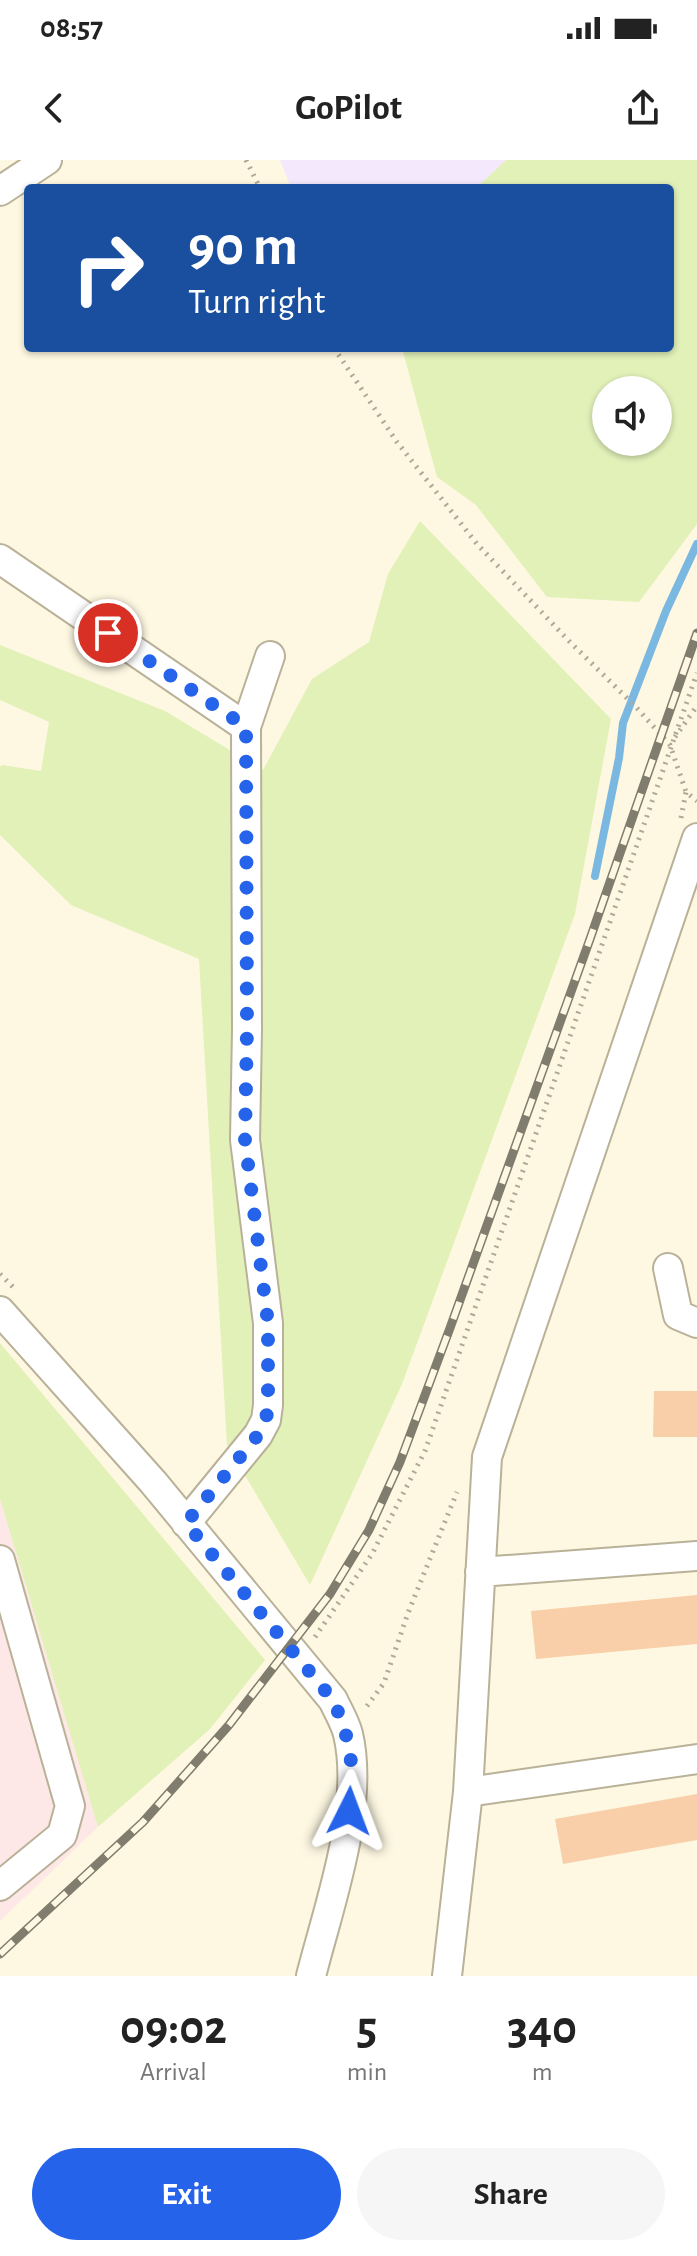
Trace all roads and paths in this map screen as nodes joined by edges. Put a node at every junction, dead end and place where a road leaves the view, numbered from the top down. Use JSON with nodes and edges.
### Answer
{"nodes":[{"id":1,"x":47,"y":160,"type":"edge"},
{"id":2,"x":246,"y":160,"type":"edge"},
{"id":3,"x":258,"y":184,"type":"edge"},
{"id":4,"x":0,"y":191,"type":"edge"},
{"id":5,"x":337,"y":352,"type":"edge"},
{"id":6,"x":0,"y":559,"type":"edge"},
{"id":7,"x":270,"y":656,"type":"dead end"},
{"id":8,"x":697,"y":673,"type":"edge"},
{"id":9,"x":697,"y":706,"type":"edge"},
{"id":10,"x":246,"y":727,"type":"junction"},
{"id":11,"x":670,"y":745,"type":"junction"},
{"id":12,"x":697,"y":801,"type":"edge"},
{"id":13,"x":697,"y":838,"type":"edge"},
{"id":14,"x":668,"y":1268,"type":"dead end"},
{"id":15,"x":0,"y":1311,"type":"edge"},
{"id":16,"x":697,"y":1323,"type":"edge"},
{"id":17,"x":186,"y":1523,"type":"junction"},
{"id":18,"x":697,"y":1556,"type":"edge"},
{"id":19,"x":0,"y":1560,"type":"edge"},
{"id":20,"x":480,"y":1572,"type":"junction"},
{"id":21,"x":315,"y":1638,"type":"dead end"},
{"id":22,"x":697,"y":1759,"type":"edge"},
{"id":23,"x":468,"y":1792,"type":"junction"},
{"id":24,"x":0,"y":1886,"type":"edge"},
{"id":25,"x":311,"y":1976,"type":"edge"},
{"id":26,"x":447,"y":1976,"type":"edge"}],
"edges":[{"from":1,"to":4,"type":"street"},
{"from":2,"to":3,"type":"path"},
{"from":5,"to":11,"type":"path"},
{"from":6,"to":10,"type":"street"},
{"from":7,"to":10,"type":"street"},
{"from":8,"to":11,"type":"path"},
{"from":9,"to":11,"type":"path"},
{"from":10,"to":17,"type":"street"},
{"from":11,"to":12,"type":"path"},
{"from":11,"to":21,"type":"path"},
{"from":13,"to":20,"type":"street"},
{"from":14,"to":16,"type":"street"},
{"from":15,"to":17,"type":"street"},
{"from":17,"to":25,"type":"street"},
{"from":18,"to":20,"type":"street"},
{"from":19,"to":24,"type":"street"},
{"from":20,"to":23,"type":"street"},
{"from":22,"to":23,"type":"street"},
{"from":23,"to":26,"type":"street"}]}
